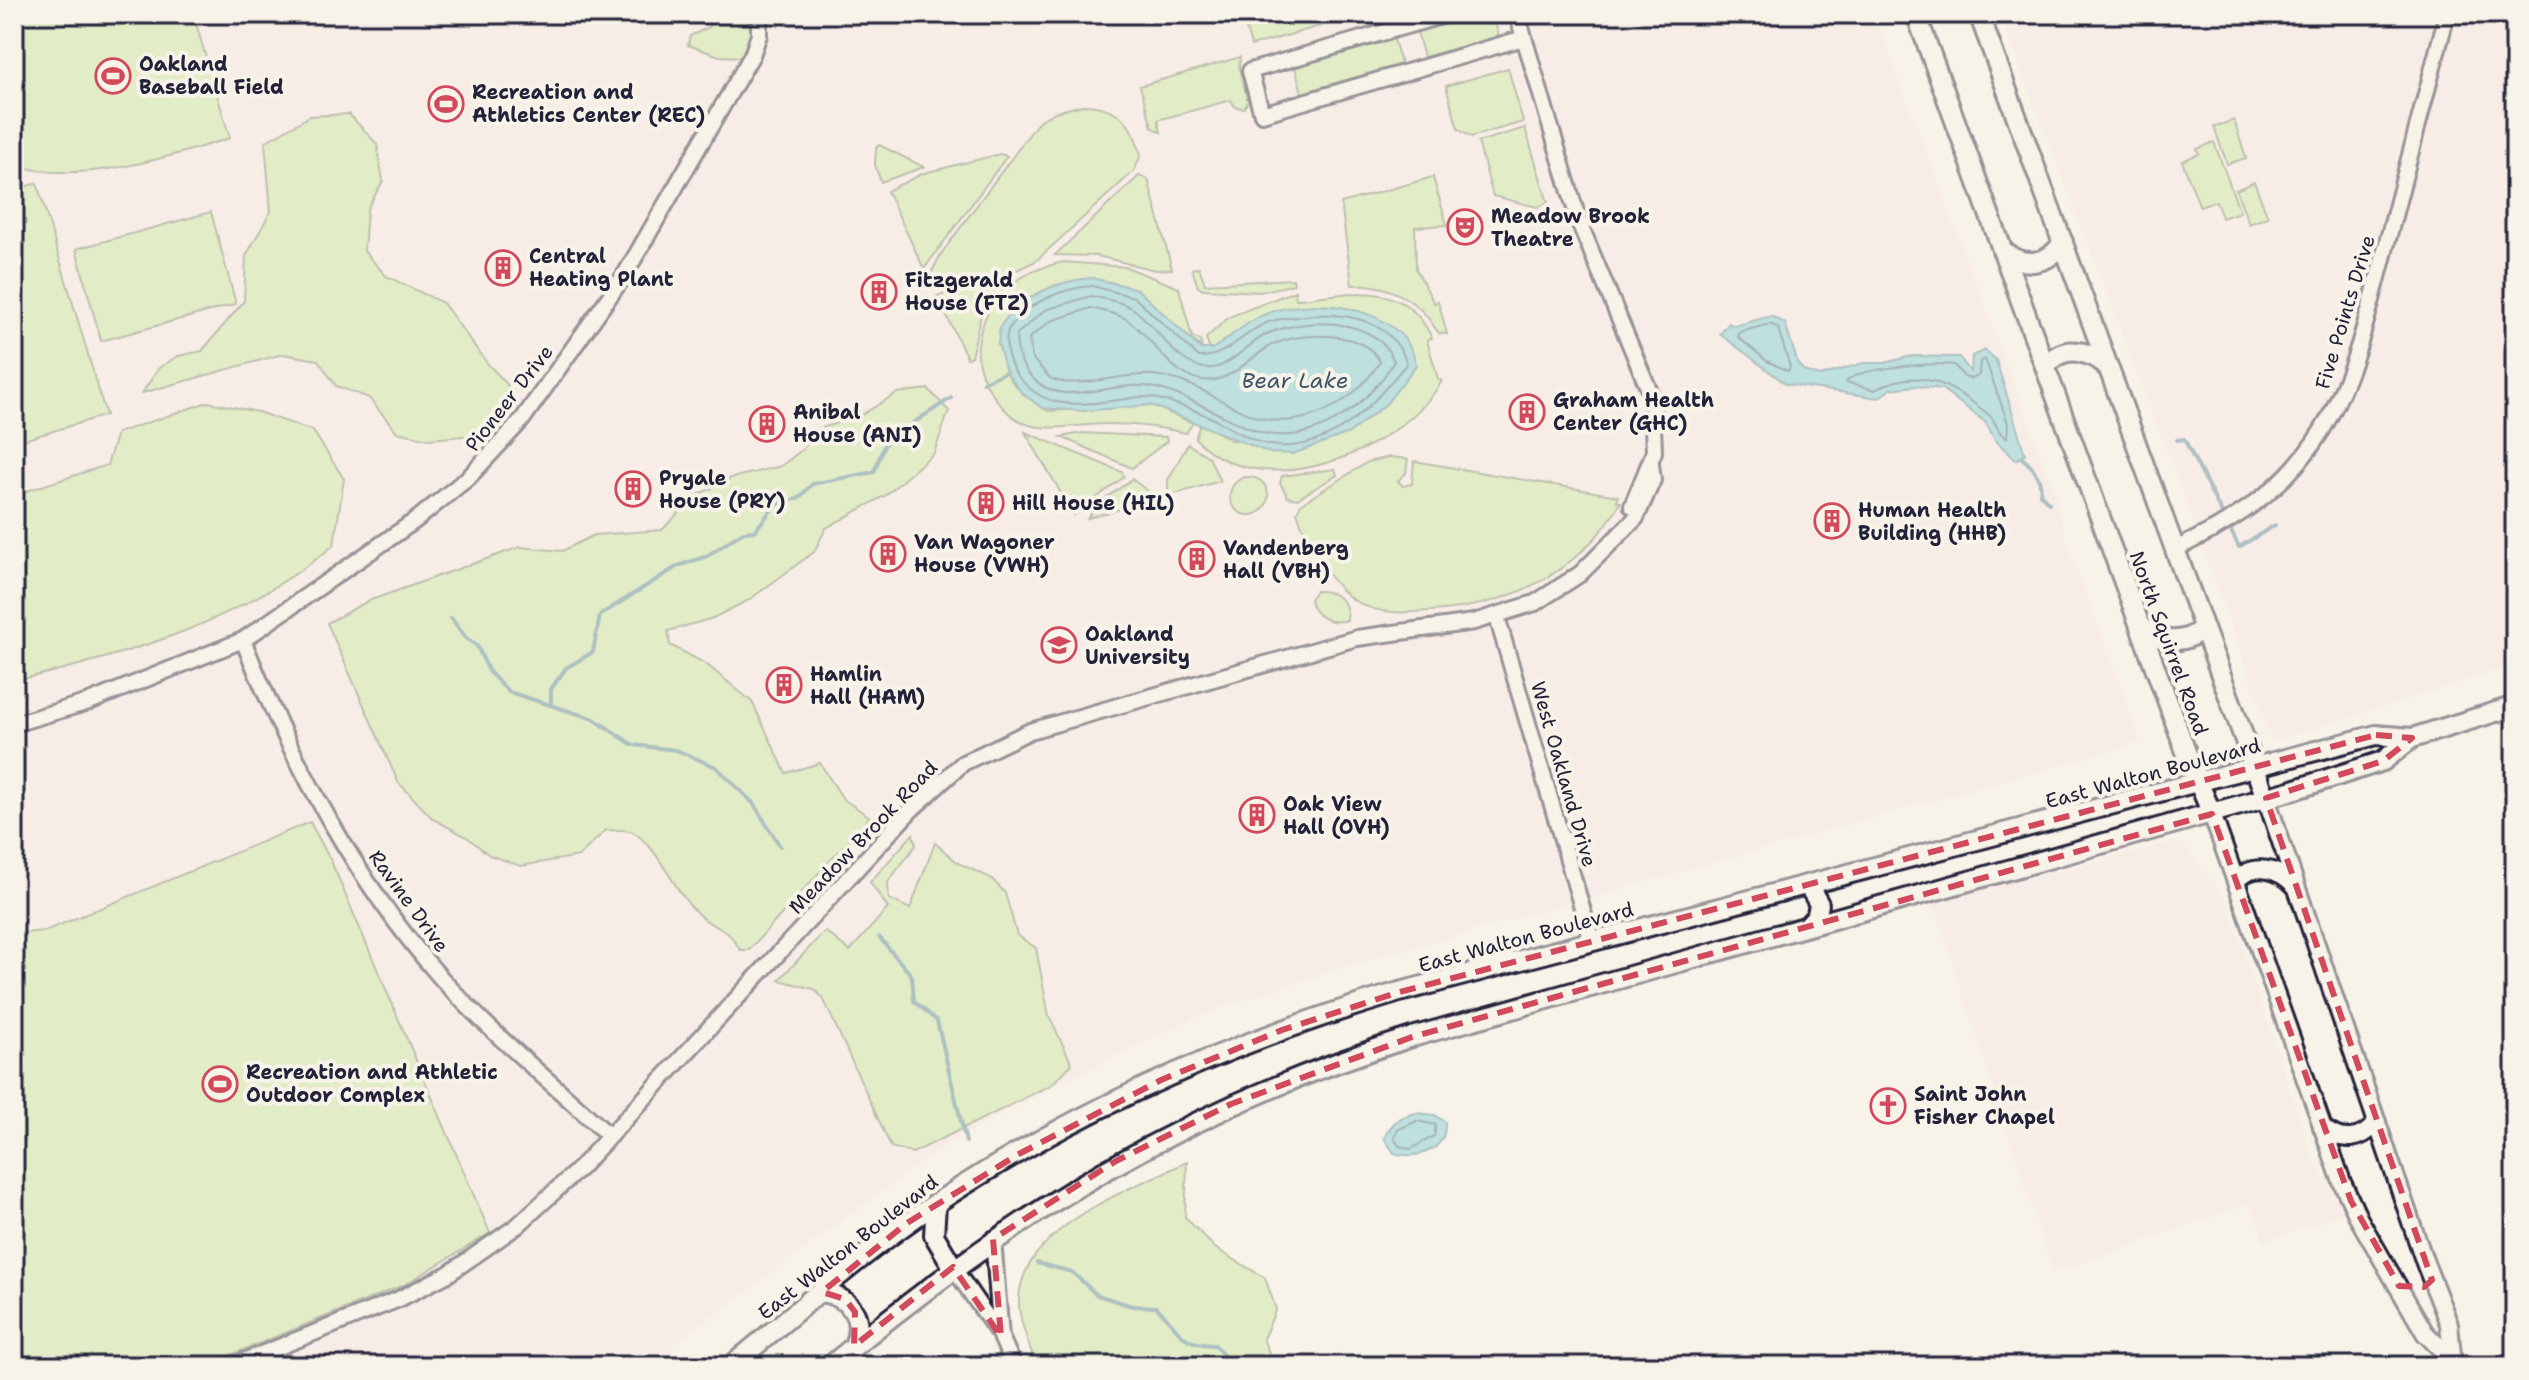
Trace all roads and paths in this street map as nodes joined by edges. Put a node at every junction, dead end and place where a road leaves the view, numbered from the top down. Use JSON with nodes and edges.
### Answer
{"nodes":[{"id":1,"x":759,"y":14,"type":"edge"},
{"id":2,"x":1448,"y":14,"type":"edge"},
{"id":3,"x":1517,"y":14,"type":"edge"},
{"id":4,"x":1916,"y":14,"type":"edge"},
{"id":5,"x":1979,"y":14,"type":"edge"},
{"id":6,"x":2447,"y":14,"type":"edge"},
{"id":7,"x":1524,"y":38,"type":"junction"},
{"id":8,"x":2063,"y":242,"type":"junction"},
{"id":9,"x":2002,"y":250,"type":"junction"},
{"id":10,"x":2046,"y":367,"type":"junction"},
{"id":11,"x":2108,"y":368,"type":"junction"},
{"id":12,"x":2175,"y":549,"type":"junction"},
{"id":13,"x":1497,"y":617,"type":"junction"},
{"id":14,"x":2140,"y":626,"type":"junction"},
{"id":15,"x":2203,"y":628,"type":"junction"},
{"id":16,"x":243,"y":640,"type":"junction"},
{"id":17,"x":2515,"y":706,"type":"edge"},
{"id":18,"x":14,"y":724,"type":"edge"},
{"id":19,"x":2412,"y":738,"type":"junction"},
{"id":20,"x":2254,"y":769,"type":"junction"},
{"id":21,"x":2198,"y":784,"type":"junction"},
{"id":22,"x":2266,"y":798,"type":"junction"},
{"id":23,"x":2212,"y":814,"type":"junction"},
{"id":24,"x":2236,"y":881,"type":"junction"},
{"id":25,"x":1808,"y":885,"type":"junction"},
{"id":26,"x":2296,"y":887,"type":"junction"},
{"id":27,"x":1807,"y":926,"type":"junction"},
{"id":28,"x":1592,"y":942,"type":"junction"},
{"id":29,"x":2377,"y":1122,"type":"junction"},
{"id":30,"x":2322,"y":1127,"type":"junction"},
{"id":31,"x":609,"y":1136,"type":"junction"},
{"id":32,"x":936,"y":1204,"type":"junction"},
{"id":33,"x":993,"y":1239,"type":"junction"},
{"id":34,"x":953,"y":1267,"type":"junction"},
{"id":35,"x":2432,"y":1280,"type":"junction"},
{"id":36,"x":2399,"y":1286,"type":"junction"},
{"id":37,"x":822,"y":1292,"type":"junction"},
{"id":38,"x":1001,"y":1337,"type":"junction"},
{"id":39,"x":854,"y":1346,"type":"junction"},
{"id":40,"x":2451,"y":1362,"type":"edge"},
{"id":41,"x":231,"y":1366,"type":"edge"},
{"id":42,"x":731,"y":1366,"type":"edge"},
{"id":43,"x":830,"y":1366,"type":"edge"},
{"id":44,"x":1014,"y":1366,"type":"edge"}],
"edges":[{"from":1,"to":16,"type":"street","name":"Pioneer Drive"},
{"from":2,"to":7,"type":"street"},
{"from":3,"to":7,"type":"street","name":"Meadow Brook Road"},
{"from":4,"to":9,"type":"main road","name":"North Squirrel Road"},
{"from":5,"to":8,"type":"main road","name":"North Squirrel Road"},
{"from":6,"to":12,"type":"street","name":"Five Points Drive"},
{"from":7,"to":13,"type":"street","name":"Meadow Brook Road"},
{"from":8,"to":9,"type":"main road"},
{"from":8,"to":11,"type":"main road","name":"North Squirrel Road"},
{"from":9,"to":10,"type":"main road","name":"North Squirrel Road"},
{"from":10,"to":11,"type":"main road"},
{"from":10,"to":14,"type":"main road","name":"North Squirrel Road"},
{"from":11,"to":12,"type":"main road","name":"North Squirrel Road"},
{"from":12,"to":15,"type":"main road","name":"North Squirrel Road"},
{"from":13,"to":28,"type":"street","name":"West Oakland Drive"},
{"from":13,"to":31,"type":"street","name":"Meadow Brook Road"},
{"from":14,"to":15,"type":"main road"},
{"from":14,"to":21,"type":"main road","name":"North Squirrel Road"},
{"from":15,"to":20,"type":"main road","name":"North Squirrel Road"},
{"from":16,"to":18,"type":"street","name":"Pioneer Drive"},
{"from":16,"to":31,"type":"street","name":"Ravine Drive"},
{"from":17,"to":19,"type":"main road","name":"East Walton Boulevard"},
{"from":19,"to":20,"type":"main road","name":"East Walton Boulevard"},
{"from":19,"to":22,"type":"main road","name":"East Walton Boulevard"},
{"from":20,"to":21,"type":"main road","name":"East Walton Boulevard"},
{"from":20,"to":22,"type":"main road","name":"North Squirrel Road"},
{"from":21,"to":23,"type":"main road","name":"North Squirrel Road"},
{"from":21,"to":25,"type":"main road","name":"East Walton Boulevard"},
{"from":22,"to":23,"type":"main road","name":"East Walton Boulevard"},
{"from":22,"to":26,"type":"street","name":"North Squirrel Road"},
{"from":23,"to":24,"type":"street","name":"North Squirrel Road"},
{"from":23,"to":27,"type":"main road","name":"East Walton Boulevard"},
{"from":24,"to":26,"type":"street"},
{"from":24,"to":30,"type":"street","name":"North Squirrel Road"},
{"from":25,"to":27,"type":"main road"},
{"from":25,"to":28,"type":"main road","name":"East Walton Boulevard"},
{"from":26,"to":29,"type":"street","name":"North Squirrel Road"},
{"from":27,"to":33,"type":"main road","name":"East Walton Boulevard"},
{"from":28,"to":32,"type":"main road","name":"East Walton Boulevard"},
{"from":29,"to":30,"type":"street"},
{"from":29,"to":35,"type":"street","name":"North Squirrel Road"},
{"from":30,"to":36,"type":"street","name":"North Squirrel Road"},
{"from":31,"to":41,"type":"street","name":"Meadow Brook Road"},
{"from":32,"to":34,"type":"main road"},
{"from":32,"to":37,"type":"main road","name":"East Walton Boulevard"},
{"from":33,"to":34,"type":"main road","name":"East Walton Boulevard"},
{"from":33,"to":38,"type":"street"},
{"from":34,"to":38,"type":"street"},
{"from":34,"to":39,"type":"main road","name":"East Walton Boulevard"},
{"from":35,"to":36,"type":"street"},
{"from":35,"to":40,"type":"street","name":"North Squirrel Road"},
{"from":36,"to":40,"type":"street","name":"North Squirrel Road"},
{"from":37,"to":39,"type":"main road"},
{"from":37,"to":42,"type":"main road","name":"East Walton Boulevard"},
{"from":38,"to":44,"type":"street"},
{"from":39,"to":43,"type":"main road","name":"East Walton Boulevard"}]}
